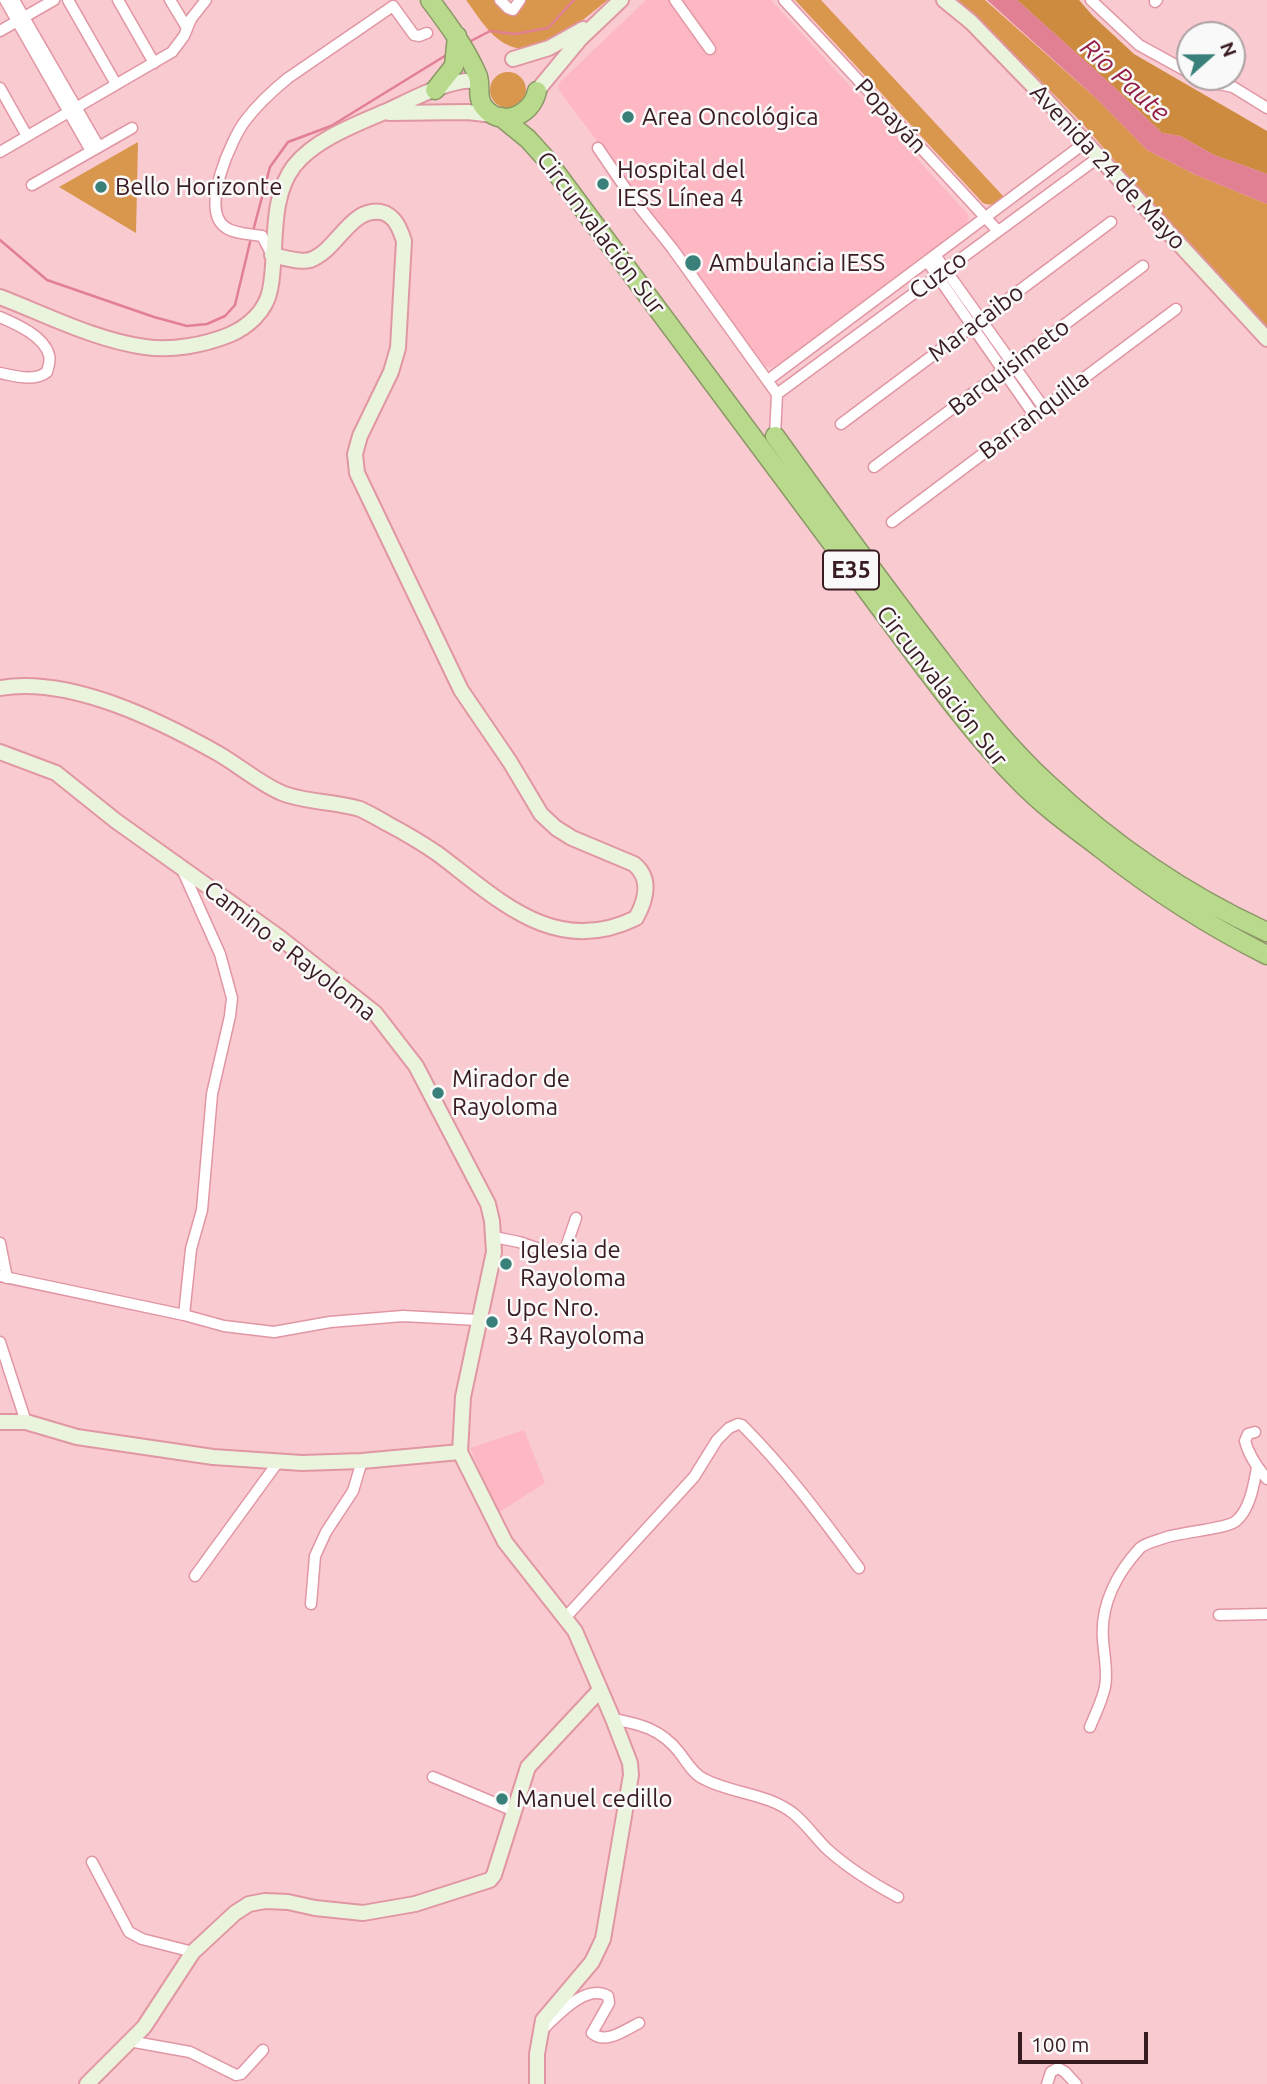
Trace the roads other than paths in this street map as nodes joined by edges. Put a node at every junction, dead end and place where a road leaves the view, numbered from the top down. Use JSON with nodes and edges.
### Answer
{"nodes":[{"id":1,"x":5,"y":0,"type":"edge"},
{"id":2,"x":14,"y":0,"type":"edge"},
{"id":3,"x":54,"y":0,"type":"edge"},
{"id":4,"x":68,"y":0,"type":"edge"},
{"id":5,"x":118,"y":0,"type":"edge"},
{"id":6,"x":170,"y":0,"type":"edge"},
{"id":7,"x":206,"y":0,"type":"edge"},
{"id":8,"x":430,"y":0,"type":"edge"},
{"id":9,"x":500,"y":0,"type":"edge"},
{"id":10,"x":520,"y":0,"type":"edge"},
{"id":11,"x":621,"y":0,"type":"edge"},
{"id":12,"x":676,"y":0,"type":"edge"},
{"id":13,"x":784,"y":0,"type":"edge"},
{"id":14,"x":944,"y":0,"type":"edge"},
{"id":15,"x":1093,"y":1,"type":"edge"},
{"id":16,"x":21,"y":19,"type":"junction"},
{"id":17,"x":599,"y":19,"type":"junction"},
{"id":18,"x":187,"y":28,"type":"junction"},
{"id":19,"x":0,"y":31,"type":"edge"},
{"id":20,"x":423,"y":35,"type":"dead end"},
{"id":21,"x":457,"y":36,"type":"junction"},
{"id":22,"x":710,"y":49,"type":"dead end"},
{"id":23,"x":513,"y":59,"type":"dead end"},
{"id":24,"x":154,"y":63,"type":"junction"},
{"id":25,"x":1176,"y":65,"type":"edge"},
{"id":26,"x":479,"y":80,"type":"junction"},
{"id":27,"x":117,"y":85,"type":"junction"},
{"id":28,"x":0,"y":88,"type":"edge"},
{"id":29,"x":435,"y":90,"type":"junction"},
{"id":30,"x":537,"y":91,"type":"joint"},
{"id":31,"x":1239,"y":91,"type":"edge"},
{"id":32,"x":1267,"y":108,"type":"edge"},
{"id":33,"x":73,"y":110,"type":"junction"},
{"id":34,"x":381,"y":113,"type":"junction"},
{"id":35,"x":497,"y":116,"type":"junction"},
{"id":36,"x":132,"y":128,"type":"dead end"},
{"id":37,"x":27,"y":136,"type":"junction"},
{"id":38,"x":1086,"y":142,"type":"junction"},
{"id":39,"x":598,"y":148,"type":"dead end"},
{"id":40,"x":95,"y":149,"type":"junction"},
{"id":41,"x":0,"y":152,"type":"edge"},
{"id":42,"x":1099,"y":157,"type":"junction"},
{"id":43,"x":32,"y":185,"type":"dead end"},
{"id":44,"x":276,"y":217,"type":"junction"},
{"id":45,"x":986,"y":217,"type":"junction"},
{"id":46,"x":1111,"y":222,"type":"dead end"},
{"id":47,"x":998,"y":231,"type":"junction"},
{"id":48,"x":261,"y":236,"type":"junction"},
{"id":49,"x":272,"y":255,"type":"junction"},
{"id":50,"x":931,"y":258,"type":"junction"},
{"id":51,"x":1143,"y":266,"type":"dead end"},
{"id":52,"x":942,"y":273,"type":"junction"},
{"id":53,"x":0,"y":297,"type":"edge"},
{"id":54,"x":1176,"y":309,"type":"dead end"},
{"id":55,"x":0,"y":317,"type":"edge"},
{"id":56,"x":977,"y":322,"type":"junction"},
{"id":57,"x":1267,"y":340,"type":"edge"},
{"id":58,"x":1013,"y":364,"type":"junction"},
{"id":59,"x":1004,"y":371,"type":"junction"},
{"id":60,"x":0,"y":373,"type":"edge"},
{"id":61,"x":768,"y":380,"type":"junction"},
{"id":62,"x":777,"y":394,"type":"junction"},
{"id":63,"x":1044,"y":408,"type":"junction"},
{"id":64,"x":1034,"y":415,"type":"junction"},
{"id":65,"x":841,"y":424,"type":"dead end"},
{"id":66,"x":775,"y":436,"type":"joint"},
{"id":67,"x":874,"y":467,"type":"dead end"},
{"id":68,"x":892,"y":522,"type":"dead end"},
{"id":69,"x":0,"y":688,"type":"edge"},
{"id":70,"x":0,"y":752,"type":"edge"},
{"id":71,"x":181,"y":867,"type":"junction"},
{"id":72,"x":1267,"y":932,"type":"edge"},
{"id":73,"x":1267,"y":955,"type":"edge"},
{"id":74,"x":576,"y":1218,"type":"dead end"},
{"id":75,"x":494,"y":1237,"type":"junction"},
{"id":76,"x":0,"y":1243,"type":"edge"},
{"id":77,"x":4,"y":1277,"type":"edge"},
{"id":78,"x":184,"y":1315,"type":"junction"},
{"id":79,"x":478,"y":1320,"type":"junction"},
{"id":80,"x":0,"y":1342,"type":"edge"},
{"id":81,"x":0,"y":1422,"type":"edge"},
{"id":82,"x":26,"y":1422,"type":"junction"},
{"id":83,"x":1255,"y":1432,"type":"dead end"},
{"id":84,"x":460,"y":1452,"type":"junction"},
{"id":85,"x":362,"y":1461,"type":"junction"},
{"id":86,"x":278,"y":1462,"type":"junction"},
{"id":87,"x":1257,"y":1467,"type":"junction"},
{"id":88,"x":1267,"y":1479,"type":"edge"},
{"id":89,"x":859,"y":1568,"type":"dead end"},
{"id":90,"x":195,"y":1576,"type":"dead end"},
{"id":91,"x":311,"y":1604,"type":"dead end"},
{"id":92,"x":1267,"y":1614,"type":"edge"},
{"id":93,"x":1219,"y":1615,"type":"dead end"},
{"id":94,"x":565,"y":1618,"type":"junction"},
{"id":95,"x":600,"y":1690,"type":"junction"},
{"id":96,"x":613,"y":1719,"type":"junction"},
{"id":97,"x":1090,"y":1727,"type":"dead end"},
{"id":98,"x":433,"y":1777,"type":"dead end"},
{"id":99,"x":514,"y":1811,"type":"junction"},
{"id":100,"x":92,"y":1862,"type":"dead end"},
{"id":101,"x":898,"y":1897,"type":"dead end"},
{"id":102,"x":193,"y":1952,"type":"junction"},
{"id":103,"x":639,"y":2023,"type":"dead end"},
{"id":104,"x":540,"y":2032,"type":"junction"},
{"id":105,"x":129,"y":2041,"type":"junction"},
{"id":106,"x":263,"y":2050,"type":"dead end"},
{"id":107,"x":87,"y":2084,"type":"edge"},
{"id":108,"x":537,"y":2084,"type":"edge"},
{"id":109,"x":1047,"y":2084,"type":"edge"},
{"id":110,"x":1076,"y":2084,"type":"edge"}],
"edges":[{"from":1,"to":16,"type":"street"},
{"from":2,"to":16,"type":"street"},
{"from":3,"to":16,"type":"street"},
{"from":4,"to":27,"type":"street"},
{"from":5,"to":24,"type":"street"},
{"from":6,"to":18,"type":"street"},
{"from":7,"to":18,"type":"street"},
{"from":8,"to":21,"type":"highway","number":"E35"},
{"from":9,"to":10,"type":"street"},
{"from":11,"to":17,"type":"street"},
{"from":12,"to":22,"type":"street"},
{"from":13,"to":45,"type":"street","name":"Popayán"},
{"from":14,"to":38,"type":"street","name":"Avenida 24 de Mayo"},
{"from":15,"to":25,"type":"street"},
{"from":16,"to":19,"type":"street"},
{"from":16,"to":33,"type":"street"},
{"from":17,"to":23,"type":"street"},
{"from":17,"to":30,"type":"street"},
{"from":18,"to":24,"type":"street"},
{"from":20,"to":48,"type":"street"},
{"from":21,"to":26,"type":"highway","number":"E35"},
{"from":21,"to":29,"type":"highway"},
{"from":24,"to":27,"type":"street"},
{"from":26,"to":29,"type":"street"},
{"from":26,"to":35,"type":"highway","number":"E35"},
{"from":27,"to":33,"type":"street"},
{"from":28,"to":37,"type":"street"},
{"from":29,"to":34,"type":"street"},
{"from":30,"to":35,"type":"highway"},
{"from":31,"to":32,"type":"street"},
{"from":33,"to":37,"type":"street"},
{"from":33,"to":40,"type":"street"},
{"from":34,"to":35,"type":"street"},
{"from":34,"to":44,"type":"street"},
{"from":35,"to":73,"type":"highway","name":"Circunvalación Sur","number":"E35"},
{"from":36,"to":40,"type":"street"},
{"from":37,"to":41,"type":"street"},
{"from":38,"to":42,"type":"street","name":"Avenida 24 de Mayo"},
{"from":38,"to":45,"type":"street","name":"Cuzco"},
{"from":39,"to":61,"type":"street"},
{"from":40,"to":43,"type":"street"},
{"from":42,"to":47,"type":"street","name":"Cuzco"},
{"from":42,"to":57,"type":"street","name":"Avenida 24 de Mayo"},
{"from":44,"to":48,"type":"street"},
{"from":44,"to":49,"type":"street"},
{"from":45,"to":47,"type":"street","name":"Popayán"},
{"from":45,"to":50,"type":"street","name":"Cuzco"},
{"from":46,"to":56,"type":"street","name":"Maracaibo"},
{"from":47,"to":52,"type":"street","name":"Cuzco"},
{"from":48,"to":49,"type":"street"},
{"from":49,"to":53,"type":"street"},
{"from":49,"to":69,"type":"street"},
{"from":50,"to":52,"type":"street"},
{"from":50,"to":61,"type":"street","name":"Cuzco"},
{"from":51,"to":58,"type":"street","name":"Barquisimeto"},
{"from":52,"to":56,"type":"street"},
{"from":52,"to":62,"type":"street","name":"Cuzco"},
{"from":54,"to":63,"type":"street","name":"Barranquilla"},
{"from":55,"to":60,"type":"street"},
{"from":56,"to":58,"type":"street"},
{"from":56,"to":59,"type":"street"},
{"from":56,"to":65,"type":"street","name":"Maracaibo"},
{"from":58,"to":59,"type":"street","name":"Barquisimeto"},
{"from":58,"to":63,"type":"street"},
{"from":59,"to":64,"type":"street"},
{"from":59,"to":67,"type":"street","name":"Barquisimeto"},
{"from":61,"to":62,"type":"street"},
{"from":62,"to":66,"type":"street"},
{"from":63,"to":64,"type":"street","name":"Barranquilla"},
{"from":64,"to":68,"type":"street","name":"Barranquilla"},
{"from":66,"to":72,"type":"highway","name":"Circunvalación Sur","number":"E35"},
{"from":70,"to":71,"type":"street","name":"Camino a Rayoloma"},
{"from":71,"to":75,"type":"street","name":"Camino a Rayoloma"},
{"from":71,"to":78,"type":"street"},
{"from":74,"to":75,"type":"street"},
{"from":75,"to":79,"type":"street","name":"Camino a Rayoloma"},
{"from":76,"to":77,"type":"street"},
{"from":77,"to":78,"type":"street"},
{"from":78,"to":79,"type":"street"},
{"from":79,"to":84,"type":"street","name":"Camino a Rayoloma"},
{"from":80,"to":82,"type":"street"},
{"from":81,"to":82,"type":"street"},
{"from":82,"to":86,"type":"street"},
{"from":83,"to":87,"type":"street"},
{"from":84,"to":85,"type":"street"},
{"from":84,"to":94,"type":"street","name":"Camino a Rayoloma"},
{"from":85,"to":86,"type":"street"},
{"from":85,"to":91,"type":"street"},
{"from":86,"to":90,"type":"street"},
{"from":87,"to":88,"type":"street"},
{"from":87,"to":97,"type":"street"},
{"from":89,"to":94,"type":"street"},
{"from":92,"to":93,"type":"street"},
{"from":94,"to":95,"type":"street","name":"Camino a Rayoloma"},
{"from":95,"to":96,"type":"street","name":"Camino a Rayoloma"},
{"from":95,"to":99,"type":"street"},
{"from":96,"to":101,"type":"street"},
{"from":96,"to":104,"type":"street","name":"Camino a Rayoloma"},
{"from":98,"to":99,"type":"street"},
{"from":99,"to":102,"type":"street"},
{"from":100,"to":102,"type":"street"},
{"from":102,"to":105,"type":"street"},
{"from":103,"to":104,"type":"street"},
{"from":104,"to":108,"type":"street"},
{"from":105,"to":106,"type":"street"},
{"from":105,"to":107,"type":"street"},
{"from":109,"to":110,"type":"street"}]}
